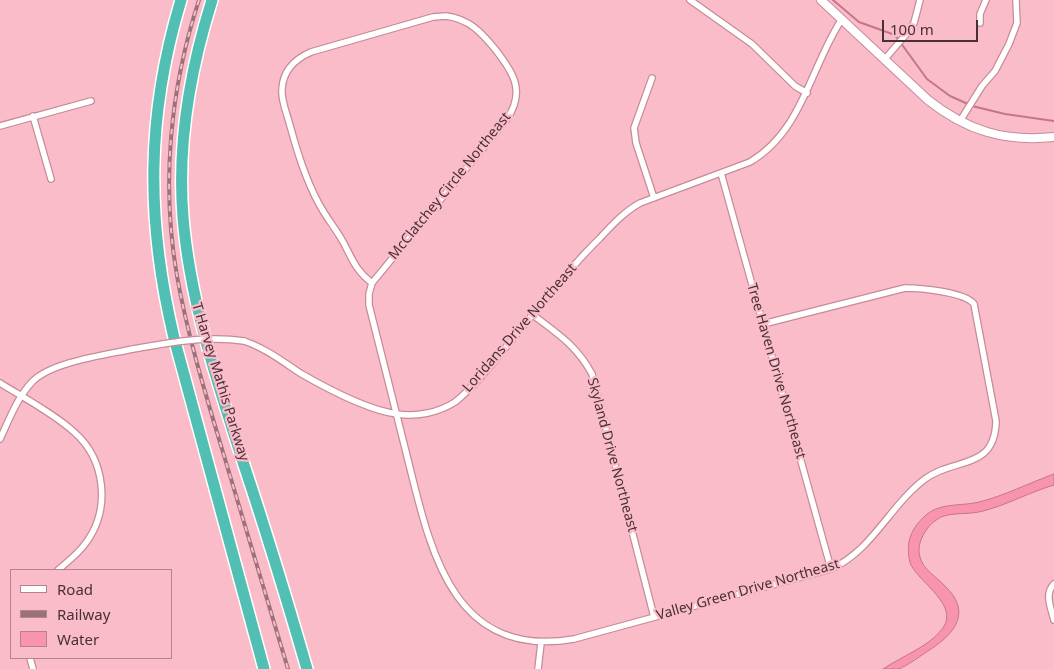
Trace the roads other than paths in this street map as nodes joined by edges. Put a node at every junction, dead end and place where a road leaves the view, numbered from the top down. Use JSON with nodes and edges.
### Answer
{"nodes":[{"id":1,"x":181,"y":0,"type":"edge"},
{"id":2,"x":212,"y":0,"type":"edge"},
{"id":3,"x":690,"y":0,"type":"edge"},
{"id":4,"x":821,"y":0,"type":"edge"},
{"id":5,"x":920,"y":0,"type":"edge"},
{"id":6,"x":986,"y":0,"type":"edge"},
{"id":7,"x":1016,"y":0,"type":"edge"},
{"id":8,"x":842,"y":19,"type":"junction"},
{"id":9,"x":980,"y":23,"type":"dead end"},
{"id":10,"x":885,"y":59,"type":"junction"},
{"id":11,"x":652,"y":78,"type":"dead end"},
{"id":12,"x":807,"y":93,"type":"junction"},
{"id":13,"x":91,"y":101,"type":"dead end"},
{"id":14,"x":33,"y":116,"type":"junction"},
{"id":15,"x":960,"y":121,"type":"junction"},
{"id":16,"x":0,"y":126,"type":"edge"},
{"id":17,"x":1054,"y":137,"type":"edge"},
{"id":18,"x":720,"y":173,"type":"junction"},
{"id":19,"x":51,"y":178,"type":"dead end"},
{"id":20,"x":654,"y":198,"type":"junction"},
{"id":21,"x":372,"y":283,"type":"junction"},
{"id":22,"x":533,"y":315,"type":"junction"},
{"id":23,"x":763,"y":324,"type":"junction"},
{"id":24,"x":0,"y":383,"type":"edge"},
{"id":25,"x":21,"y":397,"type":"junction"},
{"id":26,"x":396,"y":414,"type":"junction"},
{"id":27,"x":0,"y":439,"type":"edge"},
{"id":28,"x":59,"y":569,"type":"edge"},
{"id":29,"x":831,"y":569,"type":"junction"},
{"id":30,"x":1054,"y":584,"type":"edge"},
{"id":31,"x":654,"y":617,"type":"junction"},
{"id":32,"x":1054,"y":620,"type":"edge"},
{"id":33,"x":541,"y":643,"type":"junction"},
{"id":34,"x":264,"y":669,"type":"edge"},
{"id":35,"x":307,"y":669,"type":"edge"},
{"id":36,"x":538,"y":669,"type":"edge"}],
"edges":[{"from":1,"to":34,"type":"highway"},
{"from":2,"to":35,"type":"highway","name":"T Harvey Mathis Parkway"},
{"from":3,"to":12,"type":"street"},
{"from":4,"to":8,"type":"street"},
{"from":5,"to":10,"type":"street"},
{"from":6,"to":9,"type":"street"},
{"from":7,"to":15,"type":"street"},
{"from":8,"to":10,"type":"street"},
{"from":8,"to":12,"type":"street","name":"Loridans Drive Northeast"},
{"from":10,"to":15,"type":"street"},
{"from":11,"to":20,"type":"street"},
{"from":12,"to":18,"type":"street","name":"Loridans Drive Northeast"},
{"from":13,"to":14,"type":"street"},
{"from":14,"to":16,"type":"street"},
{"from":14,"to":19,"type":"street"},
{"from":15,"to":17,"type":"street"},
{"from":18,"to":20,"type":"street","name":"Loridans Drive Northeast"},
{"from":18,"to":23,"type":"street","name":"Tree Haven Drive Northeast"},
{"from":20,"to":22,"type":"street","name":"Loridans Drive Northeast"},
{"from":21,"to":21,"type":"street","name":"McClatchey Circle Northeast"},
{"from":21,"to":26,"type":"street"},
{"from":22,"to":26,"type":"street","name":"Loridans Drive Northeast"},
{"from":22,"to":31,"type":"street","name":"Skyland Drive Northeast"},
{"from":23,"to":29,"type":"street","name":"Tree Haven Drive Northeast"},
{"from":23,"to":29,"type":"street","name":"Valley Green Drive Northeast"},
{"from":24,"to":25,"type":"street"},
{"from":25,"to":26,"type":"street","name":"Loridans Drive Northeast","bridge":true},
{"from":25,"to":27,"type":"street","name":"Loridans Drive Northeast"},
{"from":25,"to":28,"type":"street"},
{"from":26,"to":33,"type":"street","name":"Valley Green Drive Northeast"},
{"from":29,"to":31,"type":"street","name":"Valley Green Drive Northeast"},
{"from":30,"to":32,"type":"street"},
{"from":31,"to":33,"type":"street","name":"Valley Green Drive Northeast"},
{"from":33,"to":36,"type":"street"}]}
